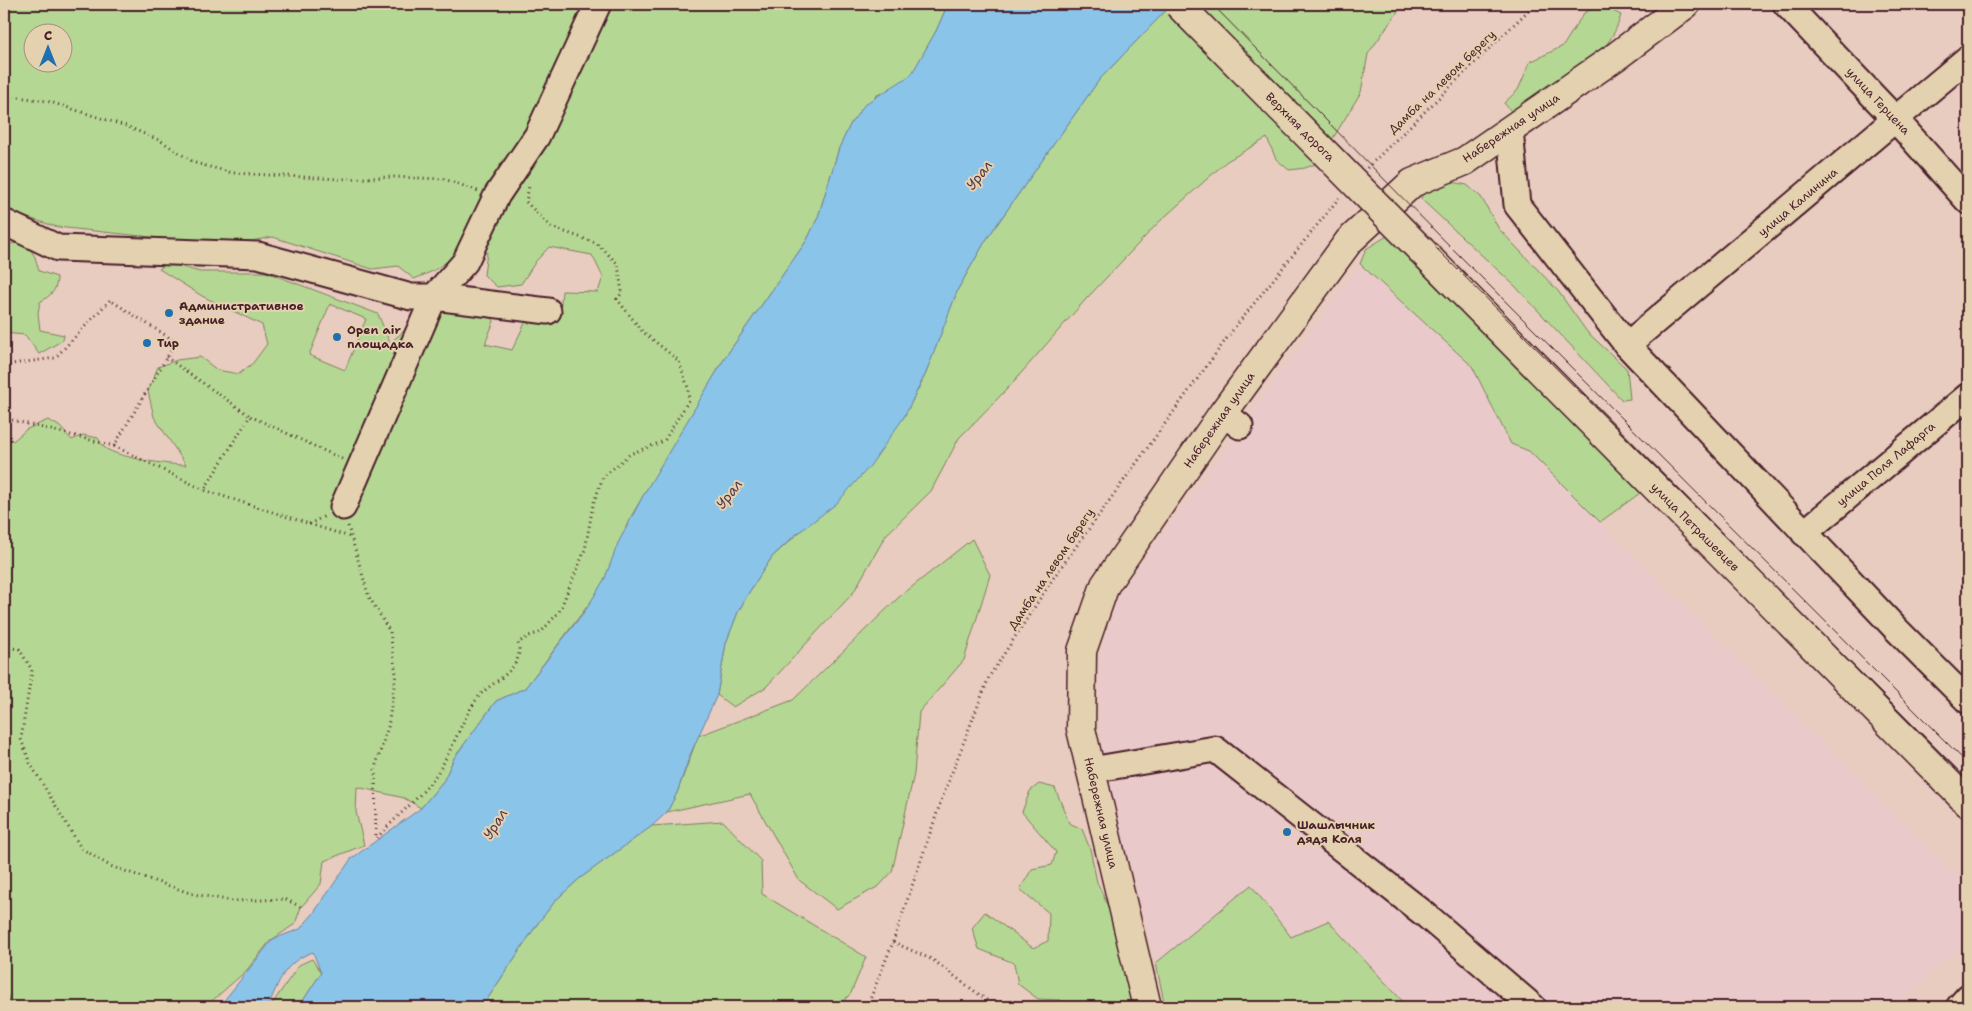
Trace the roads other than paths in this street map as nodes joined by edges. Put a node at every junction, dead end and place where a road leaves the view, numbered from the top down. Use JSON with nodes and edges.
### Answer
{"nodes":[{"id":1,"x":598,"y":4,"type":"edge"},
{"id":2,"x":1178,"y":4,"type":"edge"},
{"id":3,"x":1686,"y":4,"type":"edge"},
{"id":4,"x":1786,"y":4,"type":"edge"},
{"id":5,"x":1968,"y":58,"type":"edge"},
{"id":6,"x":1896,"y":120,"type":"junction"},
{"id":7,"x":1510,"y":130,"type":"junction"},
{"id":8,"x":1968,"y":201,"type":"edge"},
{"id":9,"x":6,"y":224,"type":"dead end"},
{"id":10,"x":1422,"y":251,"type":"joint"},
{"id":11,"x":434,"y":297,"type":"junction"},
{"id":12,"x":548,"y":311,"type":"dead end"},
{"id":13,"x":1627,"y":345,"type":"junction"},
{"id":14,"x":1968,"y":396,"type":"edge"},
{"id":15,"x":343,"y":508,"type":"road end"},
{"id":16,"x":1804,"y":533,"type":"junction"},
{"id":17,"x":1965,"y":691,"type":"edge"},
{"id":18,"x":1091,"y":770,"type":"junction"},
{"id":19,"x":1968,"y":803,"type":"edge"},
{"id":20,"x":1968,"y":997,"type":"edge"},
{"id":21,"x":1147,"y":1007,"type":"edge"},
{"id":22,"x":1533,"y":1007,"type":"edge"},
{"id":23,"x":1959,"y":1007,"type":"edge"}],
"edges":[{"from":1,"to":11,"type":"street"},
{"from":2,"to":10,"type":"main road","name":"Верхняя дорога","bridge":true},
{"from":3,"to":7,"type":"main road","name":"Набережная улица"},
{"from":4,"to":6,"type":"street","name":"улица Герцена"},
{"from":5,"to":6,"type":"street","name":"улица Калинина"},
{"from":6,"to":8,"type":"street","name":"улица Герцена"},
{"from":6,"to":13,"type":"street","name":"улица Калинина"},
{"from":7,"to":13,"type":"street"},
{"from":7,"to":18,"type":"main road","name":"Набережная улица"},
{"from":9,"to":11,"type":"street"},
{"from":10,"to":19,"type":"main road","name":"улица Петрашевцев"},
{"from":11,"to":12,"type":"street"},
{"from":11,"to":15,"type":"street"},
{"from":13,"to":16,"type":"street"},
{"from":14,"to":16,"type":"street","name":"улица Поля Лафарга"},
{"from":16,"to":17,"type":"street"},
{"from":18,"to":21,"type":"main road","name":"Набережная улица"},
{"from":18,"to":22,"type":"street"},
{"from":20,"to":23,"type":"street"}]}
